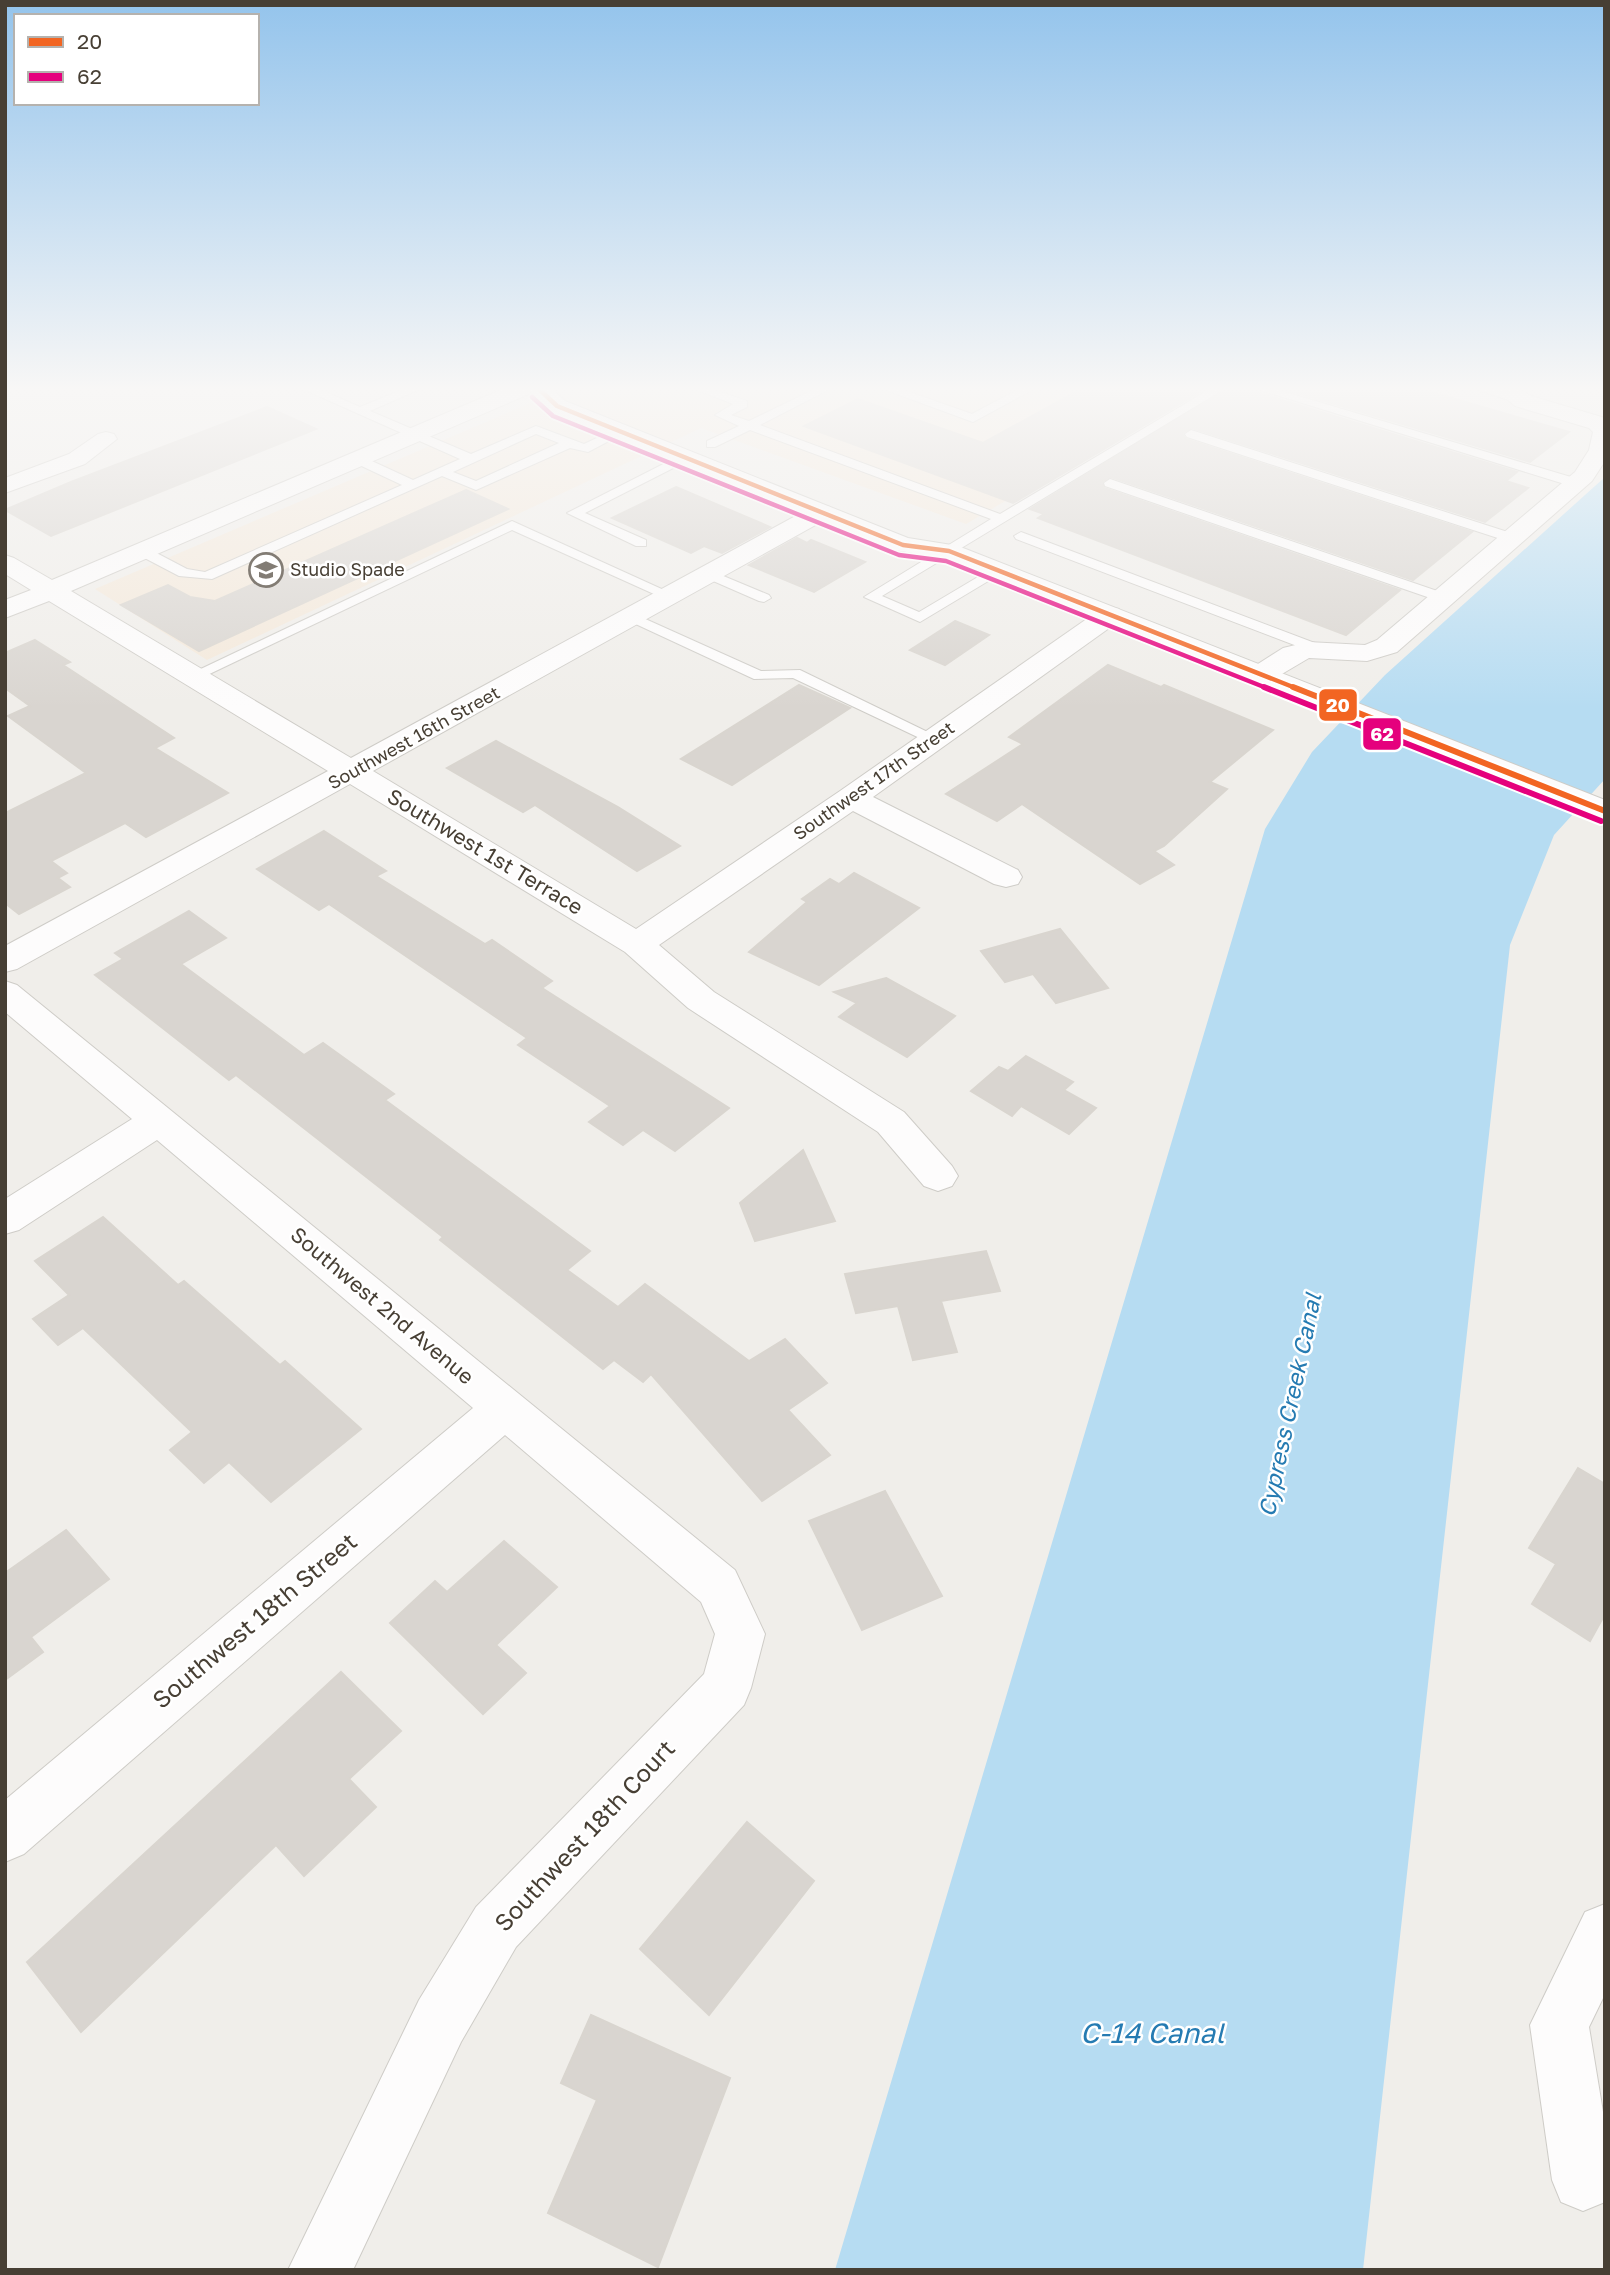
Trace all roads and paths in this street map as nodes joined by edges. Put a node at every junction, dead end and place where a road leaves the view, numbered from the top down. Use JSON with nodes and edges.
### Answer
{"nodes":[{"id":1,"x":272,"y":495,"type":"edge"},
{"id":2,"x":390,"y":495,"type":"edge"},
{"id":3,"x":609,"y":495,"type":"edge"},
{"id":4,"x":779,"y":495,"type":"edge"},
{"id":5,"x":937,"y":495,"type":"edge"},
{"id":6,"x":1042,"y":495,"type":"edge"},
{"id":7,"x":1145,"y":495,"type":"edge"},
{"id":8,"x":1379,"y":495,"type":"edge"},
{"id":9,"x":1562,"y":495,"type":"edge"},
{"id":10,"x":821,"y":512,"type":"junction"},
{"id":11,"x":1002,"y":519,"type":"junction"},
{"id":12,"x":913,"y":523,"type":"dead end"},
{"id":13,"x":1021,"y":536,"type":"dead end"},
{"id":14,"x":1511,"y":538,"type":"junction"},
{"id":15,"x":641,"y":543,"type":"dead end"},
{"id":16,"x":142,"y":551,"type":"junction"},
{"id":17,"x":949,"y":551,"type":"junction"},
{"id":18,"x":5,"y":563,"type":"edge"},
{"id":19,"x":998,"y":571,"type":"junction"},
{"id":20,"x":709,"y":574,"type":"junction"},
{"id":21,"x":50,"y":590,"type":"junction"},
{"id":22,"x":670,"y":596,"type":"junction"},
{"id":23,"x":1441,"y":597,"type":"junction"},
{"id":24,"x":764,"y":598,"type":"dead end"},
{"id":25,"x":5,"y":610,"type":"edge"},
{"id":26,"x":1110,"y":615,"type":"junction"},
{"id":27,"x":632,"y":617,"type":"junction"},
{"id":28,"x":1323,"y":651,"type":"junction"},
{"id":29,"x":1260,"y":675,"type":"junction"},
{"id":30,"x":194,"y":676,"type":"junction"},
{"id":31,"x":934,"y":739,"type":"junction"},
{"id":32,"x":354,"y":772,"type":"junction"},
{"id":33,"x":851,"y":798,"type":"junction"},
{"id":34,"x":1599,"y":809,"type":"edge"},
{"id":35,"x":1006,"y":877,"type":"dead end"},
{"id":36,"x":637,"y":944,"type":"junction"},
{"id":37,"x":5,"y":961,"type":"edge"},
{"id":38,"x":5,"y":993,"type":"edge"},
{"id":39,"x":159,"y":1121,"type":"junction"},
{"id":40,"x":938,"y":1176,"type":"dead end"},
{"id":41,"x":5,"y":1219,"type":"edge"},
{"id":42,"x":505,"y":1408,"type":"junction"},
{"id":43,"x":740,"y":1634,"type":"joint"},
{"id":44,"x":5,"y":1835,"type":"edge"},
{"id":45,"x":1605,"y":1932,"type":"edge"},
{"id":46,"x":1583,"y":2179,"type":"dead end"},
{"id":47,"x":320,"y":2270,"type":"edge"}],
"edges":[{"from":1,"to":16,"type":"street"},
{"from":2,"to":16,"type":"lane"},
{"from":3,"to":15,"type":"lane"},
{"from":4,"to":10,"type":"street"},
{"from":5,"to":11,"type":"lane"},
{"from":6,"to":11,"type":"lane"},
{"from":7,"to":23,"type":"lane"},
{"from":8,"to":14,"type":"lane"},
{"from":9,"to":14,"type":"street"},
{"from":10,"to":17,"type":"street"},
{"from":10,"to":20,"type":"street","name":"Southwest 16th Street"},
{"from":11,"to":17,"type":"lane"},
{"from":12,"to":17,"type":"street"},
{"from":13,"to":28,"type":"lane"},
{"from":14,"to":23,"type":"street"},
{"from":16,"to":21,"type":"street"},
{"from":17,"to":19,"type":"street"},
{"from":17,"to":19,"type":"lane"},
{"from":18,"to":21,"type":"street","name":"Southwest 1st Terrace"},
{"from":19,"to":26,"type":"street"},
{"from":20,"to":22,"type":"street","name":"Southwest 16th Street"},
{"from":20,"to":24,"type":"lane"},
{"from":21,"to":25,"type":"street"},
{"from":21,"to":30,"type":"street","name":"Southwest 1st Terrace"},
{"from":22,"to":27,"type":"street","name":"Southwest 16th Street"},
{"from":22,"to":30,"type":"lane"},
{"from":23,"to":28,"type":"street"},
{"from":26,"to":29,"type":"street"},
{"from":26,"to":31,"type":"street","name":"Southwest 17th Street"},
{"from":27,"to":31,"type":"lane"},
{"from":27,"to":32,"type":"street","name":"Southwest 16th Street"},
{"from":28,"to":29,"type":"street"},
{"from":29,"to":34,"type":"street"},
{"from":30,"to":32,"type":"street","name":"Southwest 1st Terrace"},
{"from":31,"to":33,"type":"street","name":"Southwest 17th Street"},
{"from":32,"to":36,"type":"street","name":"Southwest 1st Terrace"},
{"from":32,"to":37,"type":"street","name":"Southwest 16th Street"},
{"from":33,"to":35,"type":"street"},
{"from":33,"to":36,"type":"street","name":"Southwest 17th Street"},
{"from":36,"to":40,"type":"street","name":"Southwest 1st Terrace"},
{"from":38,"to":39,"type":"street","name":"Southwest 2nd Avenue"},
{"from":39,"to":41,"type":"street"},
{"from":39,"to":42,"type":"street","name":"Southwest 2nd Avenue"},
{"from":42,"to":43,"type":"street","name":"Southwest 2nd Avenue"},
{"from":42,"to":44,"type":"street","name":"Southwest 18th Street"},
{"from":43,"to":47,"type":"street","name":"Southwest 18th Court"},
{"from":45,"to":46,"type":"street"}]}
